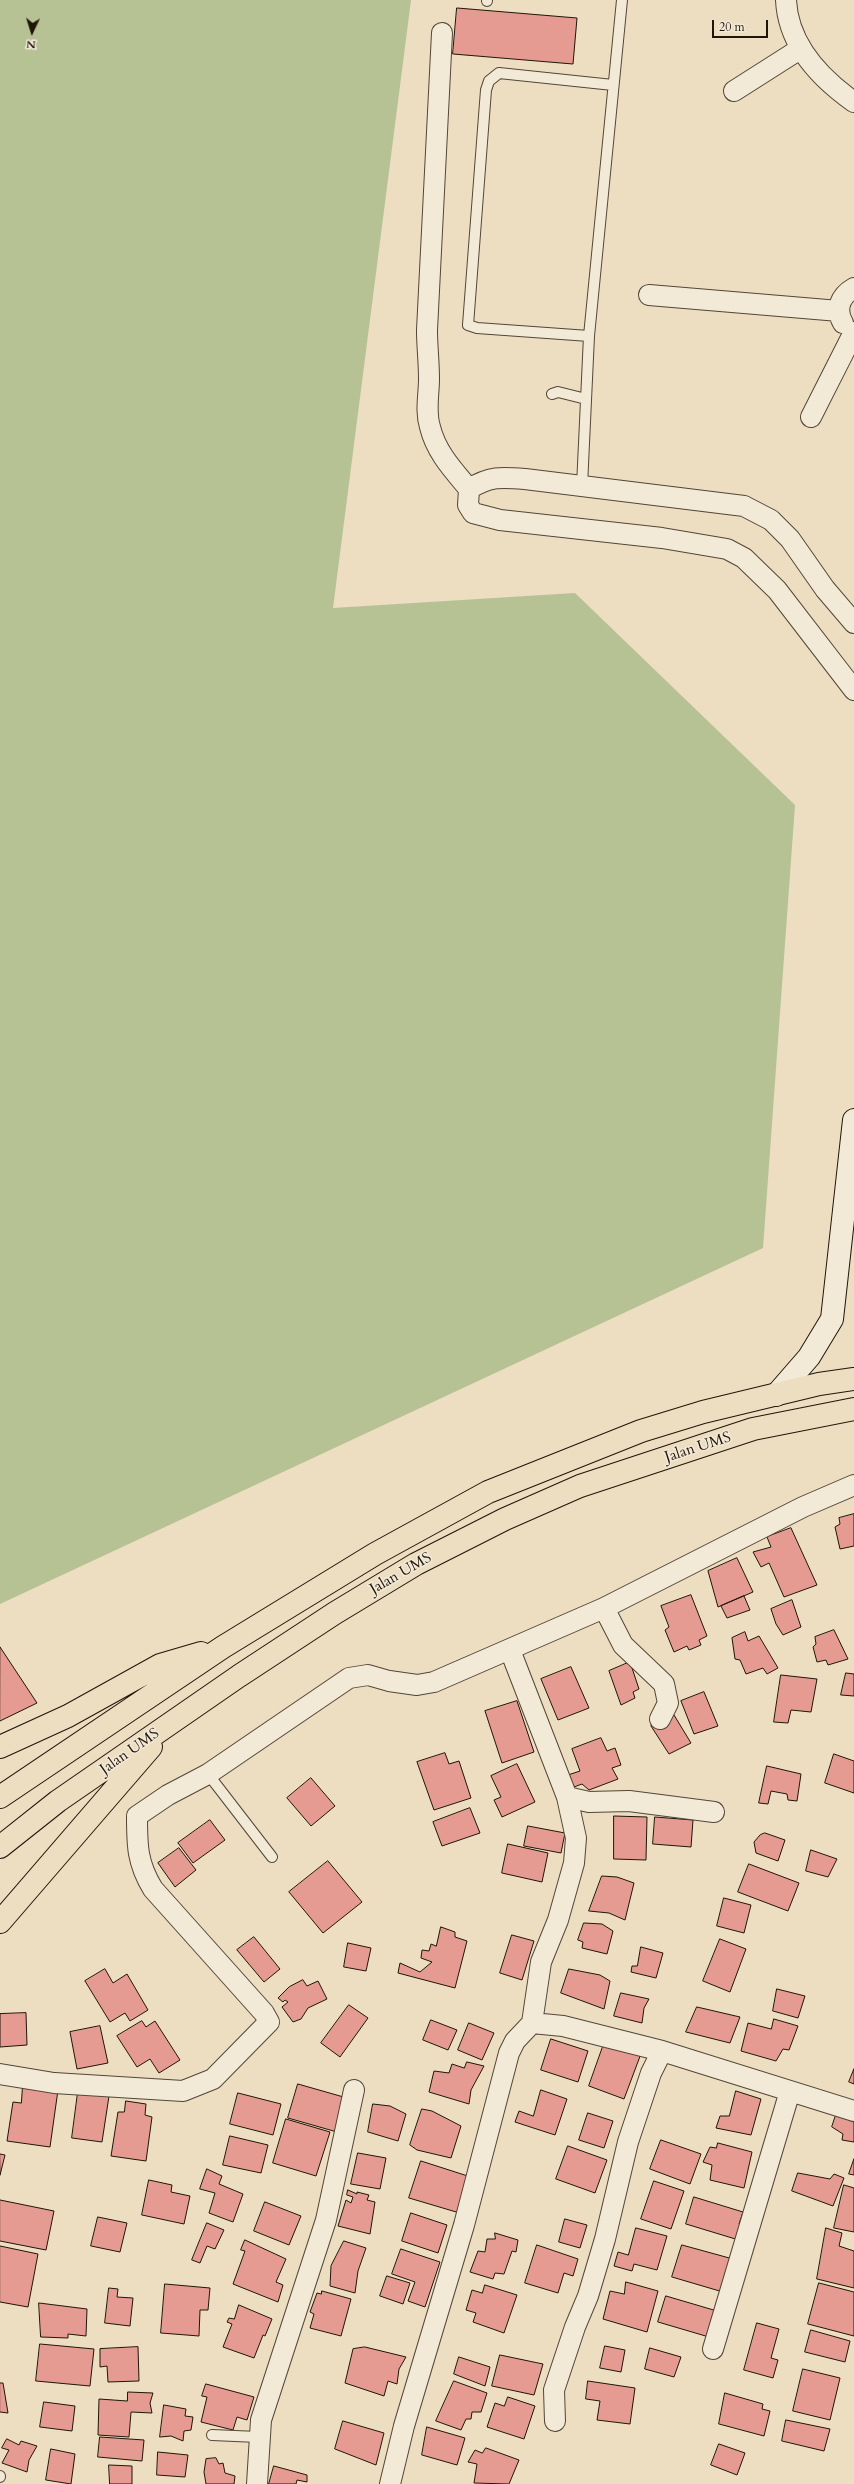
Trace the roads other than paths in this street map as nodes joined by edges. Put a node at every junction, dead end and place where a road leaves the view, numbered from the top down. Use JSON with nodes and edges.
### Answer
{"nodes":[{"id":1,"x":622,"y":0,"type":"edge"},
{"id":2,"x":786,"y":0,"type":"edge"},
{"id":3,"x":442,"y":33,"type":"dead end"},
{"id":4,"x":800,"y":49,"type":"junction"},
{"id":5,"x":614,"y":85,"type":"junction"},
{"id":6,"x":734,"y":91,"type":"dead end"},
{"id":7,"x":854,"y":102,"type":"edge"},
{"id":8,"x":854,"y":288,"type":"edge"},
{"id":9,"x":649,"y":295,"type":"dead end"},
{"id":10,"x":839,"y":311,"type":"junction"},
{"id":11,"x":854,"y":332,"type":"edge"},
{"id":12,"x":589,"y":336,"type":"junction"},
{"id":13,"x":552,"y":394,"type":"dead end"},
{"id":14,"x":586,"y":399,"type":"junction"},
{"id":15,"x":811,"y":417,"type":"dead end"},
{"id":16,"x":582,"y":486,"type":"junction"},
{"id":17,"x":469,"y":489,"type":"junction"},
{"id":18,"x":854,"y":623,"type":"edge"},
{"id":19,"x":854,"y":690,"type":"edge"},
{"id":20,"x":854,"y":1120,"type":"edge"},
{"id":21,"x":854,"y":1379,"type":"edge"},
{"id":22,"x":776,"y":1395,"type":"junction"},
{"id":23,"x":854,"y":1409,"type":"edge"},
{"id":24,"x":854,"y":1485,"type":"edge"},
{"id":25,"x":604,"y":1608,"type":"junction"},
{"id":26,"x":223,"y":1647,"type":"junction"},
{"id":27,"x":510,"y":1650,"type":"junction"},
{"id":28,"x":660,"y":1719,"type":"dead end"},
{"id":29,"x":174,"y":1721,"type":"junction"},
{"id":30,"x":0,"y":1747,"type":"edge"},
{"id":31,"x":208,"y":1774,"type":"junction"},
{"id":32,"x":0,"y":1797,"type":"edge"},
{"id":33,"x":568,"y":1797,"type":"junction"},
{"id":34,"x":714,"y":1812,"type":"dead end"},
{"id":35,"x":0,"y":1847,"type":"edge"},
{"id":36,"x":272,"y":1856,"type":"dead end"},
{"id":37,"x":0,"y":1922,"type":"edge"},
{"id":38,"x":532,"y":2023,"type":"junction"},
{"id":39,"x":662,"y":2051,"type":"junction"},
{"id":40,"x":0,"y":2074,"type":"edge"},
{"id":41,"x":354,"y":2090,"type":"dead end"},
{"id":42,"x":790,"y":2091,"type":"junction"},
{"id":43,"x":854,"y":2111,"type":"edge"},
{"id":44,"x":713,"y":2350,"type":"dead end"},
{"id":45,"x":555,"y":2421,"type":"dead end"},
{"id":46,"x":212,"y":2435,"type":"dead end"},
{"id":47,"x":258,"y":2437,"type":"junction"},
{"id":48,"x":256,"y":2484,"type":"edge"},
{"id":49,"x":390,"y":2484,"type":"edge"}],
"edges":[{"from":1,"to":5,"type":"lane"},
{"from":2,"to":4,"type":"street"},
{"from":3,"to":17,"type":"street"},
{"from":4,"to":6,"type":"street"},
{"from":4,"to":7,"type":"street"},
{"from":5,"to":12,"type":"lane"},
{"from":5,"to":12,"type":"lane"},
{"from":8,"to":10,"type":"street"},
{"from":9,"to":10,"type":"street"},
{"from":10,"to":11,"type":"street"},
{"from":11,"to":15,"type":"street"},
{"from":12,"to":14,"type":"lane"},
{"from":13,"to":14,"type":"lane"},
{"from":14,"to":16,"type":"lane"},
{"from":16,"to":17,"type":"street"},
{"from":16,"to":18,"type":"street"},
{"from":17,"to":19,"type":"street"},
{"from":20,"to":22,"type":"street"},
{"from":21,"to":22,"type":"highway","name":"Jalan UMS"},
{"from":22,"to":26,"type":"highway","name":"Jalan UMS"},
{"from":23,"to":29,"type":"highway","name":"Jalan UMS"},
{"from":24,"to":25,"type":"street"},
{"from":25,"to":27,"type":"street"},
{"from":25,"to":28,"type":"street"},
{"from":26,"to":30,"type":"highway"},
{"from":26,"to":32,"type":"highway","name":"Jalan UMS"},
{"from":27,"to":31,"type":"street"},
{"from":27,"to":33,"type":"street"},
{"from":29,"to":35,"type":"highway","name":"Jalan UMS"},
{"from":29,"to":37,"type":"highway"},
{"from":31,"to":36,"type":"lane"},
{"from":31,"to":40,"type":"street"},
{"from":33,"to":34,"type":"street"},
{"from":33,"to":38,"type":"street"},
{"from":38,"to":39,"type":"street"},
{"from":38,"to":49,"type":"street"},
{"from":39,"to":42,"type":"street"},
{"from":39,"to":45,"type":"street"},
{"from":41,"to":47,"type":"street"},
{"from":42,"to":43,"type":"street"},
{"from":42,"to":44,"type":"street"},
{"from":46,"to":47,"type":"lane"},
{"from":47,"to":48,"type":"street"}]}
